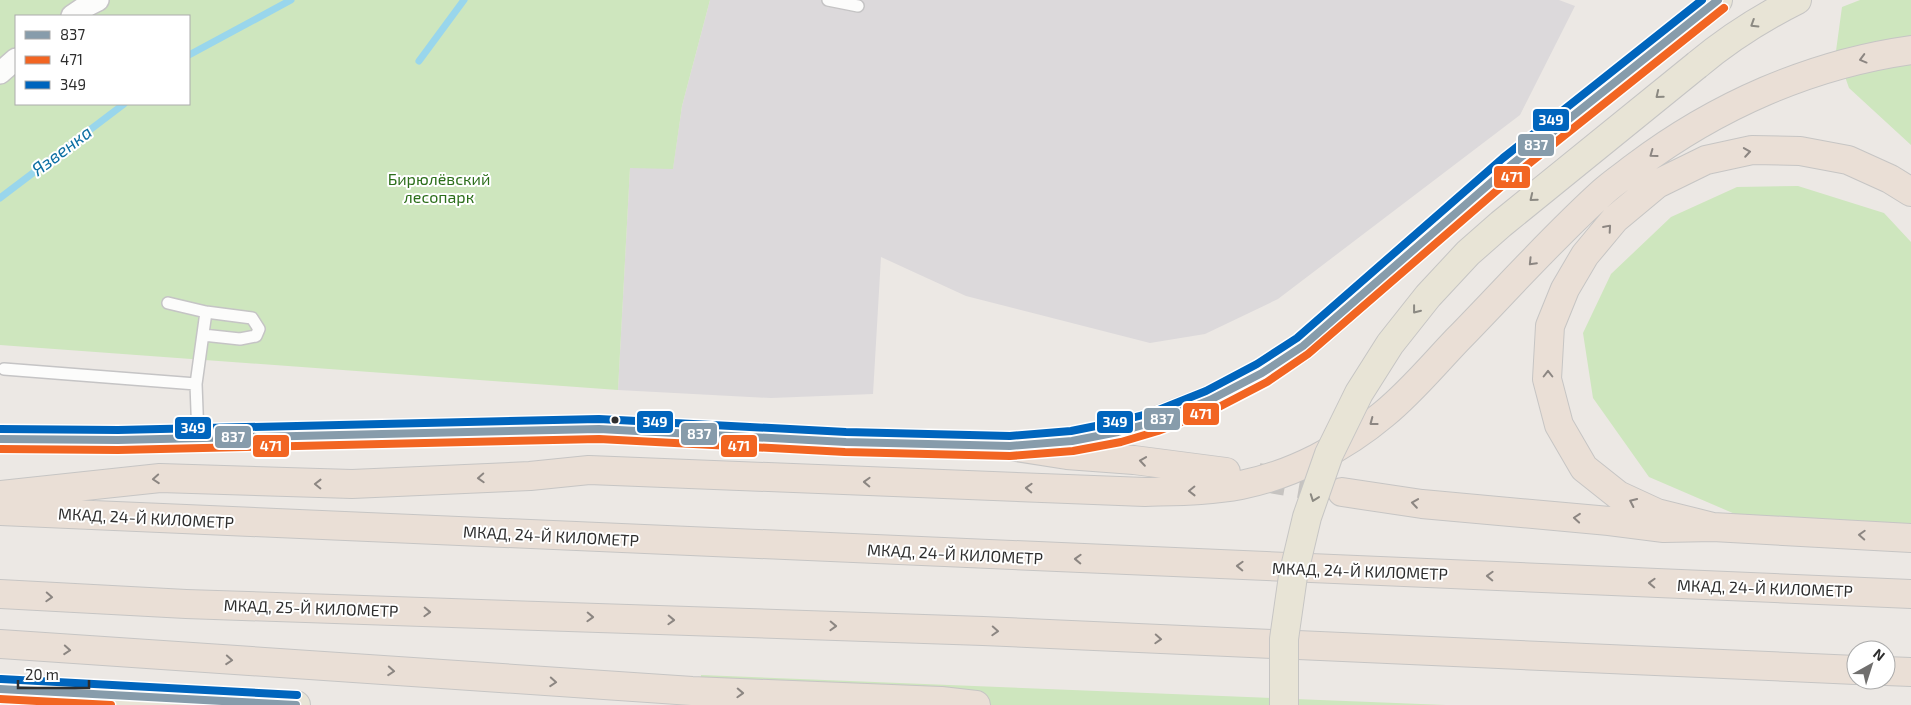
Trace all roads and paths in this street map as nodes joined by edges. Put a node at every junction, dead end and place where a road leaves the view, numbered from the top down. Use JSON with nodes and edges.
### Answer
{"nodes":[{"id":1,"x":98,"y":0,"type":"edge"},
{"id":2,"x":828,"y":0,"type":"edge"},
{"id":3,"x":1718,"y":0,"type":"edge"},
{"id":4,"x":1797,"y":0,"type":"edge"},
{"id":5,"x":858,"y":6,"type":"dead end"},
{"id":6,"x":73,"y":15,"type":"edge"},
{"id":7,"x":1911,"y":50,"type":"edge"},
{"id":8,"x":15,"y":60,"type":"edge"},
{"id":9,"x":0,"y":73,"type":"edge"},
{"id":10,"x":1911,"y":192,"type":"edge"},
{"id":11,"x":168,"y":304,"type":"dead end"},
{"id":12,"x":206,"y":312,"type":"junction"},
{"id":13,"x":203,"y":335,"type":"junction"},
{"id":14,"x":4,"y":369,"type":"dead end"},
{"id":15,"x":196,"y":384,"type":"junction"},
{"id":16,"x":198,"y":438,"type":"junction"},
{"id":17,"x":0,"y":439,"type":"edge"},
{"id":18,"x":1010,"y":446,"type":"junction"},
{"id":19,"x":1226,"y":472,"type":"dead end"},
{"id":20,"x":1342,"y":492,"type":"tunnel mouth"},
{"id":21,"x":0,"y":495,"type":"edge"},
{"id":22,"x":0,"y":511,"type":"edge"},
{"id":23,"x":1713,"y":527,"type":"junction"},
{"id":24,"x":1911,"y":538,"type":"edge"},
{"id":25,"x":0,"y":594,"type":"edge"},
{"id":26,"x":1911,"y":594,"type":"edge"},
{"id":27,"x":6,"y":646,"type":"edge"},
{"id":28,"x":1846,"y":670,"type":"edge"},
{"id":29,"x":1896,"y":671,"type":"edge"},
{"id":30,"x":1911,"y":672,"type":"edge"},
{"id":31,"x":0,"y":689,"type":"edge"},
{"id":32,"x":296,"y":705,"type":"edge"},
{"id":33,"x":976,"y":705,"type":"edge"},
{"id":34,"x":1284,"y":705,"type":"edge"}],
"edges":[{"from":1,"to":6,"type":"street"},
{"from":2,"to":5,"type":"lane"},
{"from":3,"to":18,"type":"main road"},
{"from":4,"to":34,"type":"main road","one_way":true,"bridge":true},
{"from":7,"to":21,"type":"highway","one_way":true},
{"from":8,"to":9,"type":"street"},
{"from":23,"to":10,"type":"highway","one_way":true},
{"from":11,"to":12,"type":"lane"},
{"from":12,"to":13,"type":"lane"},
{"from":12,"to":13,"type":"lane"},
{"from":13,"to":15,"type":"lane"},
{"from":14,"to":15,"type":"lane"},
{"from":15,"to":16,"type":"lane"},
{"from":16,"to":17,"type":"highway"},
{"from":16,"to":18,"type":"highway"},
{"from":19,"to":18,"type":"highway","one_way":true},
{"from":23,"to":20,"type":"highway","one_way":true},
{"from":26,"to":22,"type":"highway","name":"МКАД, 24-Й КИЛОМЕТР","one_way":true},
{"from":24,"to":23,"type":"highway","one_way":true},
{"from":25,"to":28,"type":"highway","name":"МКАД, 25-Й КИЛОМЕТР","one_way":true},
{"from":27,"to":33,"type":"highway","one_way":true},
{"from":29,"to":30,"type":"highway"},
{"from":31,"to":32,"type":"main road"}]}
